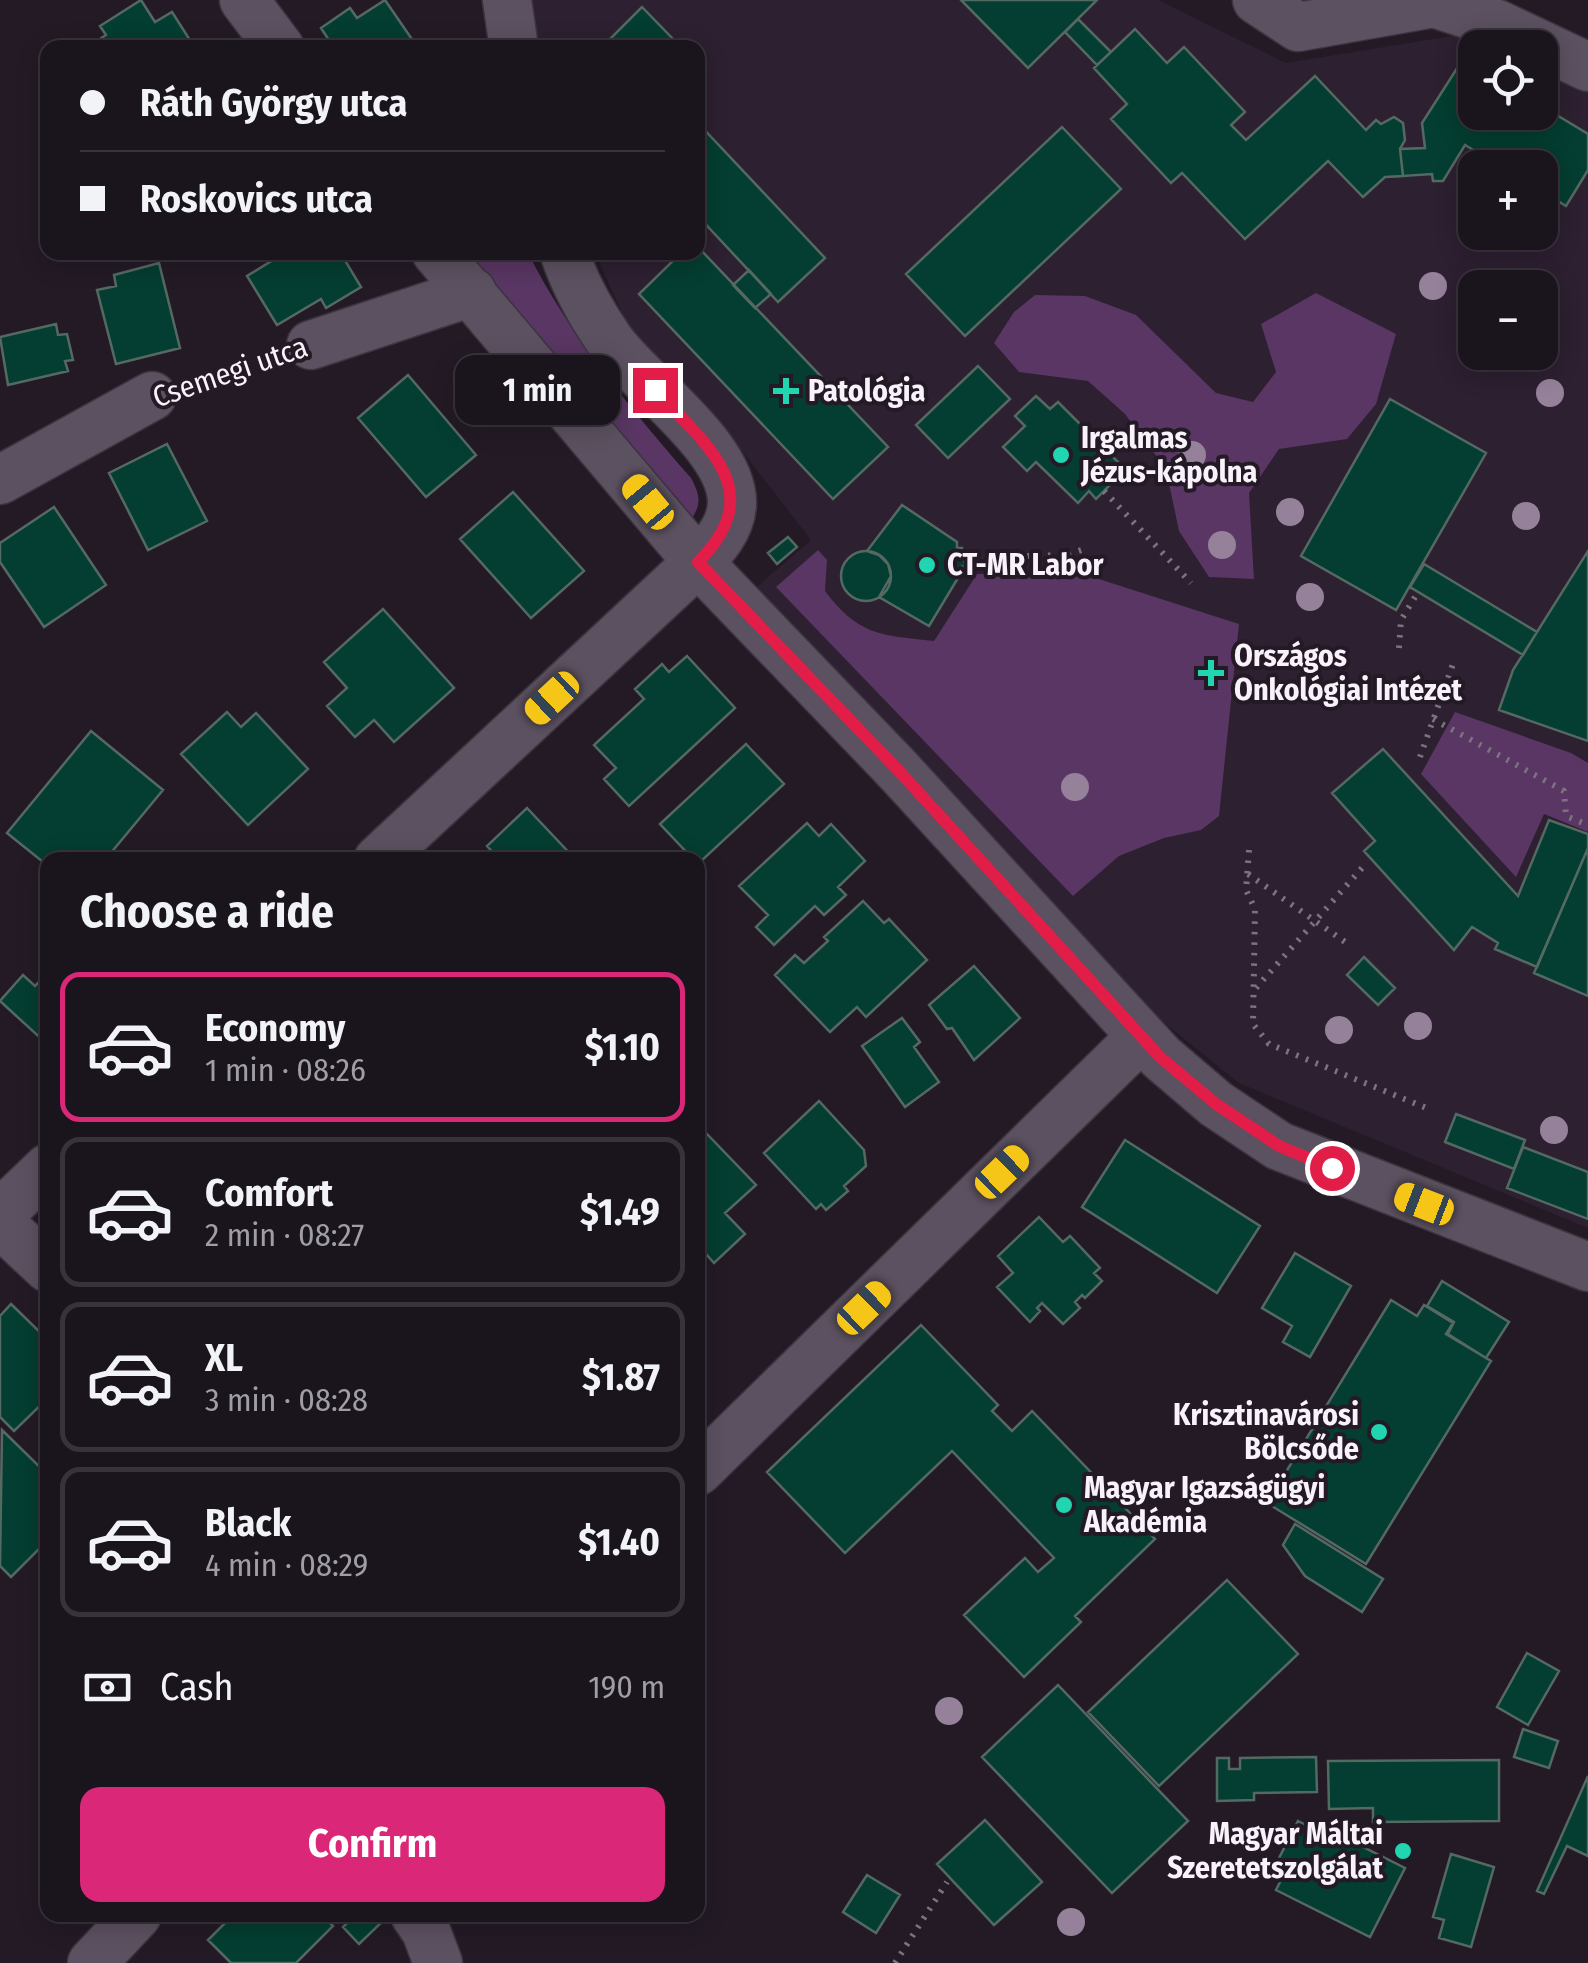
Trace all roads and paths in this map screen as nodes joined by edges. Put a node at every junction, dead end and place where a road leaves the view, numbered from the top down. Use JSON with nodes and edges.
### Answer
{"nodes":[{"id":1,"x":244,"y":0,"type":"edge"},
{"id":2,"x":507,"y":0,"type":"edge"},
{"id":3,"x":1257,"y":0,"type":"edge"},
{"id":4,"x":274,"y":40,"type":"edge"},
{"id":5,"x":513,"y":40,"type":"edge"},
{"id":6,"x":1588,"y":67,"type":"edge"},
{"id":7,"x":443,"y":260,"type":"edge"},
{"id":8,"x":567,"y":260,"type":"edge"},
{"id":9,"x":472,"y":292,"type":"junction"},
{"id":10,"x":310,"y":345,"type":"joint"},
{"id":11,"x":152,"y":396,"type":"joint"},
{"id":12,"x":0,"y":480,"type":"edge"},
{"id":13,"x":1104,"y":490,"type":"dead end"},
{"id":14,"x":1087,"y":548,"type":"dead end"},
{"id":15,"x":964,"y":558,"type":"dead end"},
{"id":16,"x":698,"y":562,"type":"junction"},
{"id":17,"x":1191,"y":583,"type":"dead end"},
{"id":18,"x":1418,"y":592,"type":"dead end"},
{"id":19,"x":1399,"y":648,"type":"dead end"},
{"id":20,"x":1453,"y":664,"type":"dead end"},
{"id":21,"x":1433,"y":719,"type":"junction"},
{"id":22,"x":1420,"y":756,"type":"dead end"},
{"id":23,"x":1588,"y":825,"type":"edge"},
{"id":24,"x":1249,"y":850,"type":"dead end"},
{"id":25,"x":387,"y":852,"type":"edge"},
{"id":26,"x":1362,"y":868,"type":"dead end"},
{"id":27,"x":1247,"y":874,"type":"junction"},
{"id":28,"x":1313,"y":922,"type":"junction"},
{"id":29,"x":1348,"y":944,"type":"dead end"},
{"id":30,"x":1255,"y":989,"type":"junction"},
{"id":31,"x":1140,"y":1037,"type":"junction"},
{"id":32,"x":1429,"y":1110,"type":"dead end"},
{"id":33,"x":40,"y":1176,"type":"edge"},
{"id":34,"x":0,"y":1214,"type":"edge"},
{"id":35,"x":0,"y":1223,"type":"edge"},
{"id":36,"x":40,"y":1260,"type":"edge"},
{"id":37,"x":1588,"y":1266,"type":"edge"},
{"id":38,"x":705,"y":1464,"type":"edge"},
{"id":39,"x":946,"y":1882,"type":"dead end"},
{"id":40,"x":130,"y":1922,"type":"edge"},
{"id":41,"x":420,"y":1922,"type":"edge"},
{"id":42,"x":92,"y":1963,"type":"edge"},
{"id":43,"x":438,"y":1963,"type":"edge"},
{"id":44,"x":895,"y":1963,"type":"edge"}],
"edges":[{"from":1,"to":4,"type":"street"},
{"from":2,"to":5,"type":"street"},
{"from":3,"to":6,"type":"street"},
{"from":7,"to":9,"type":"street"},
{"from":8,"to":16,"type":"street"},
{"from":9,"to":10,"type":"street","name":"Csemegi utca"},
{"from":9,"to":16,"type":"street"},
{"from":10,"to":11,"type":"path","name":"Csemegi utca"},
{"from":11,"to":12,"type":"street","name":"Csemegi utca"},
{"from":13,"to":17,"type":"path"},
{"from":14,"to":15,"type":"path"},
{"from":16,"to":25,"type":"street"},
{"from":16,"to":31,"type":"street"},
{"from":18,"to":19,"type":"path"},
{"from":20,"to":21,"type":"path"},
{"from":21,"to":22,"type":"path"},
{"from":21,"to":23,"type":"path"},
{"from":24,"to":27,"type":"path"},
{"from":26,"to":28,"type":"path"},
{"from":27,"to":28,"type":"path"},
{"from":27,"to":30,"type":"path"},
{"from":28,"to":29,"type":"path"},
{"from":28,"to":30,"type":"path"},
{"from":30,"to":32,"type":"path"},
{"from":31,"to":37,"type":"street"},
{"from":31,"to":38,"type":"street"},
{"from":33,"to":34,"type":"street"},
{"from":35,"to":36,"type":"street"},
{"from":39,"to":44,"type":"path"},
{"from":40,"to":42,"type":"street"},
{"from":41,"to":43,"type":"street"}]}
